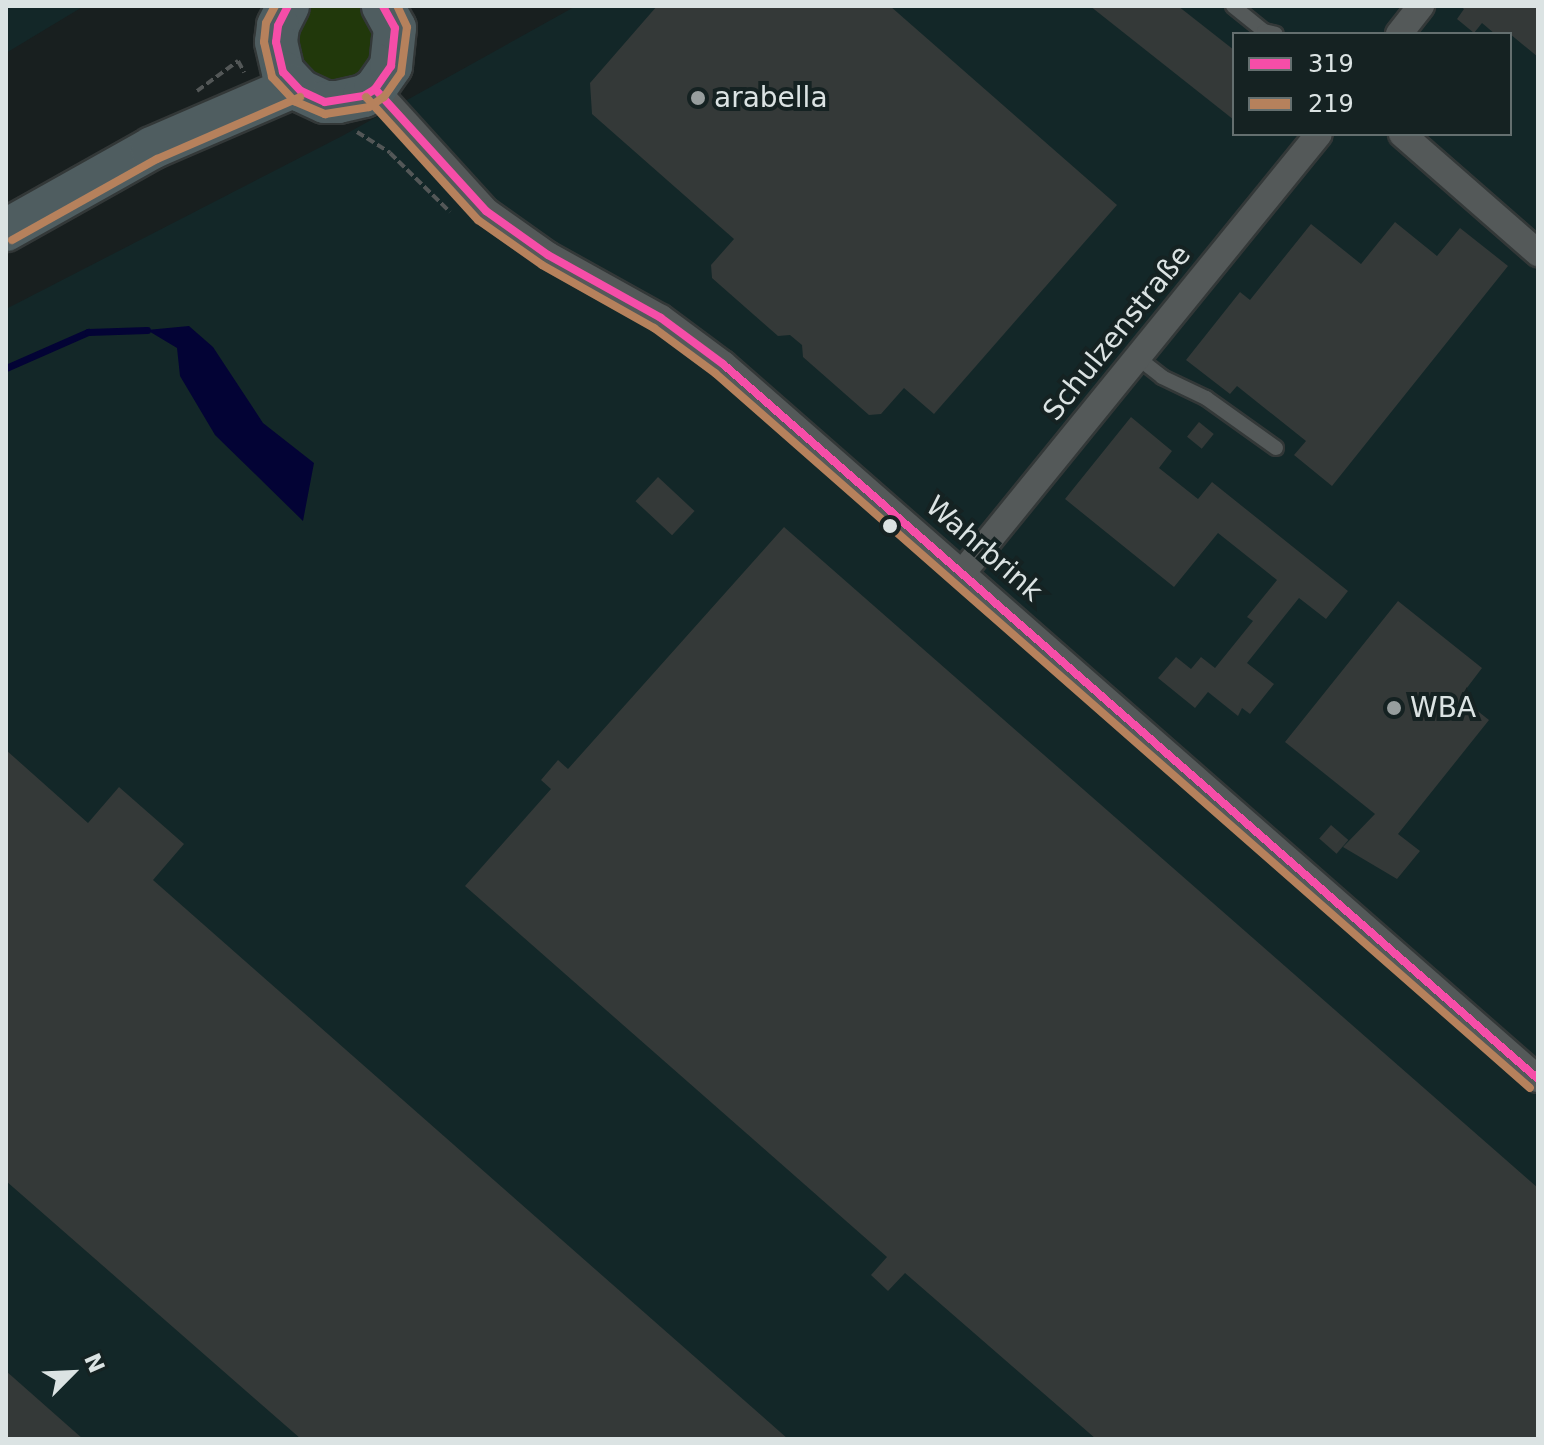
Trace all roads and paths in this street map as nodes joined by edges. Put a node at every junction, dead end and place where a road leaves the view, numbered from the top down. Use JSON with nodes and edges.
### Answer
{"nodes":[{"id":1,"x":288,"y":6,"type":"edge"},
{"id":2,"x":1233,"y":6,"type":"edge"},
{"id":3,"x":1421,"y":6,"type":"edge"},
{"id":4,"x":400,"y":13,"type":"edge"},
{"id":5,"x":1268,"y":32,"type":"edge"},
{"id":6,"x":1401,"y":32,"type":"edge"},
{"id":7,"x":273,"y":72,"type":"junction"},
{"id":8,"x":375,"y":89,"type":"junction"},
{"id":9,"x":189,"y":97,"type":"dead end"},
{"id":10,"x":352,"y":131,"type":"dead end"},
{"id":11,"x":1317,"y":136,"type":"edge"},
{"id":12,"x":1404,"y":136,"type":"edge"},
{"id":13,"x":454,"y":216,"type":"dead end"},
{"id":14,"x":6,"y":230,"type":"edge"},
{"id":15,"x":1538,"y":253,"type":"edge"},
{"id":16,"x":1138,"y":358,"type":"junction"},
{"id":17,"x":1276,"y":448,"type":"dead end"},
{"id":18,"x":963,"y":572,"type":"junction"},
{"id":19,"x":1538,"y":1079,"type":"edge"}],
"edges":[{"from":1,"to":7,"type":"main road"},
{"from":2,"to":5,"type":"lane"},
{"from":3,"to":6,"type":"street"},
{"from":4,"to":8,"type":"main road"},
{"from":7,"to":8,"type":"main road"},
{"from":7,"to":9,"type":"path"},
{"from":7,"to":14,"type":"main road"},
{"from":8,"to":18,"type":"street","name":"Wahrbrink"},
{"from":10,"to":13,"type":"path"},
{"from":11,"to":16,"type":"street","name":"Schulzenstraße"},
{"from":12,"to":15,"type":"street"},
{"from":16,"to":17,"type":"lane"},
{"from":16,"to":18,"type":"street","name":"Schulzenstraße"},
{"from":18,"to":19,"type":"street","name":"Wahrbrink"}]}
